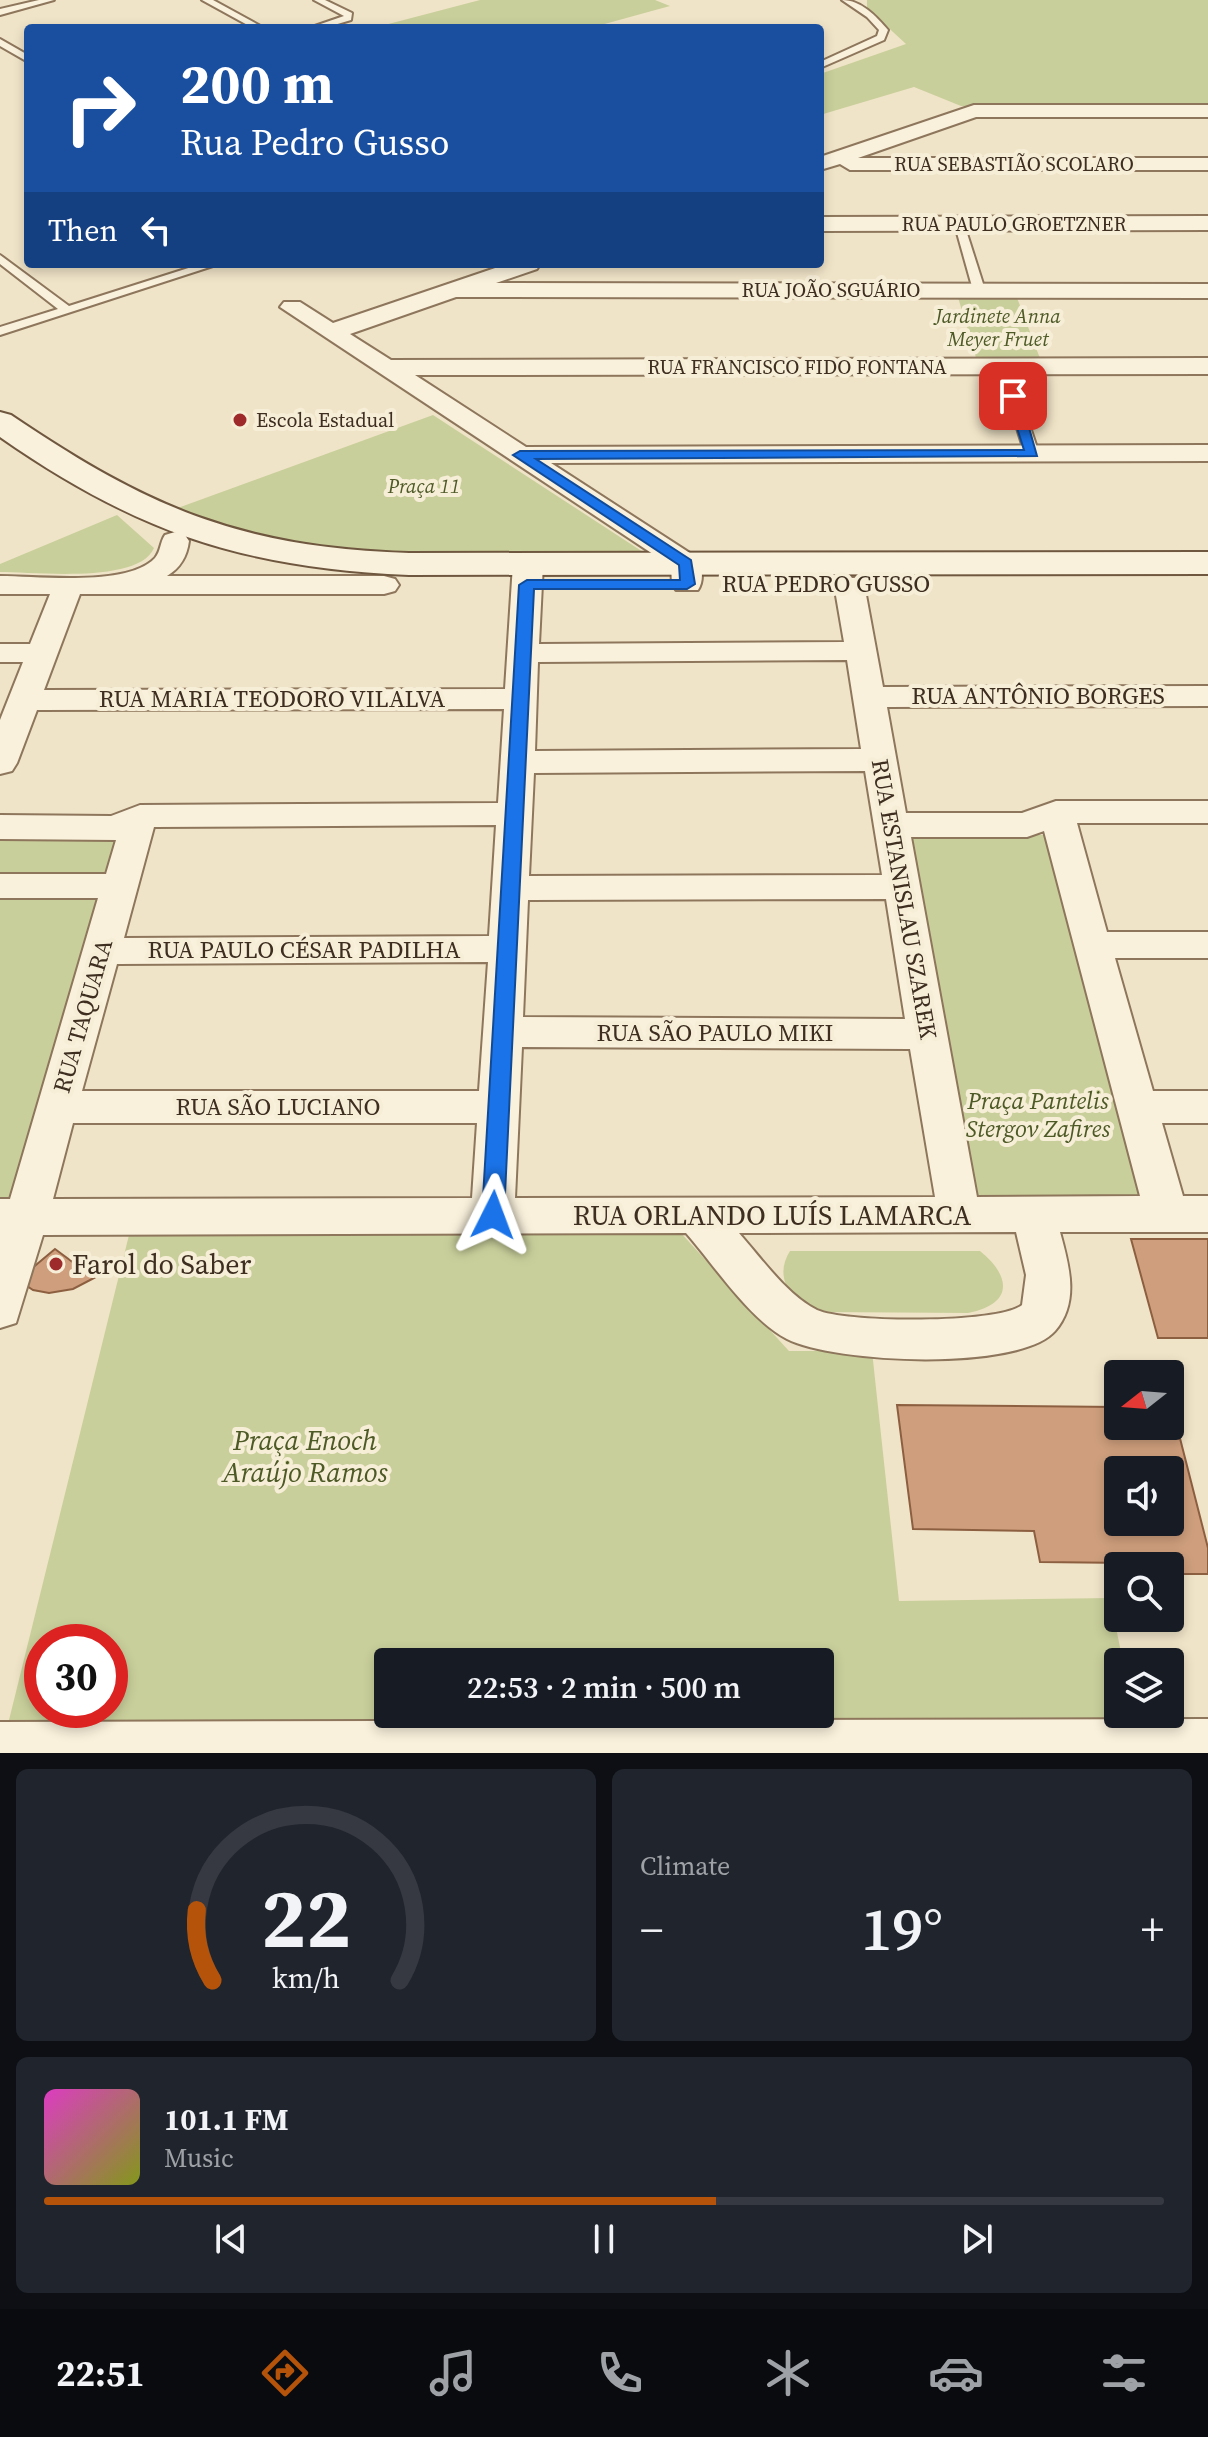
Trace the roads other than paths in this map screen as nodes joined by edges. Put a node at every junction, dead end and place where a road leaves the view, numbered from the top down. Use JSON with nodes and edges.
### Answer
{"nodes":[{"id":1,"x":50,"y":0,"type":"edge"},
{"id":2,"x":206,"y":0,"type":"edge"},
{"id":3,"x":318,"y":0,"type":"edge"},
{"id":4,"x":846,"y":0,"type":"edge"},
{"id":5,"x":0,"y":12,"type":"edge"},
{"id":6,"x":252,"y":24,"type":"edge"},
{"id":7,"x":330,"y":24,"type":"edge"},
{"id":8,"x":0,"y":42,"type":"edge"},
{"id":9,"x":24,"y":57,"type":"edge"},
{"id":10,"x":824,"y":63,"type":"edge"},
{"id":11,"x":1208,"y":111,"type":"edge"},
{"id":12,"x":824,"y":163,"type":"edge"},
{"id":13,"x":824,"y":164,"type":"edge"},
{"id":14,"x":1208,"y":164,"type":"edge"},
{"id":15,"x":1208,"y":223,"type":"edge"},
{"id":16,"x":824,"y":224,"type":"edge"},
{"id":17,"x":958,"y":224,"type":"junction"},
{"id":18,"x":0,"y":258,"type":"edge"},
{"id":19,"x":200,"y":268,"type":"edge"},
{"id":20,"x":517,"y":268,"type":"edge"},
{"id":21,"x":454,"y":290,"type":"junction"},
{"id":22,"x":979,"y":290,"type":"junction"},
{"id":23,"x":1208,"y":291,"type":"edge"},
{"id":24,"x":292,"y":307,"type":"dead end"},
{"id":25,"x":67,"y":310,"type":"junction"},
{"id":26,"x":0,"y":331,"type":"edge"},
{"id":27,"x":331,"y":332,"type":"junction"},
{"id":28,"x":1208,"y":366,"type":"edge"},
{"id":29,"x":1004,"y":367,"type":"junction"},
{"id":30,"x":386,"y":368,"type":"junction"},
{"id":31,"x":0,"y":422,"type":"edge"},
{"id":32,"x":1208,"y":453,"type":"edge"},
{"id":33,"x":1032,"y":454,"type":"junction"},
{"id":34,"x":520,"y":455,"type":"junction"},
{"id":35,"x":128,"y":502,"type":"junction"},
{"id":36,"x":175,"y":541,"type":"junction"},
{"id":37,"x":1208,"y":563,"type":"edge"},
{"id":38,"x":527,"y":574,"type":"junction"},
{"id":39,"x":687,"y":574,"type":"junction"},
{"id":40,"x":1208,"y":583,"type":"edge"},
{"id":41,"x":849,"y":584,"type":"junction"},
{"id":42,"x":0,"y":585,"type":"edge"},
{"id":43,"x":68,"y":585,"type":"junction"},
{"id":44,"x":111,"y":585,"type":"junction"},
{"id":45,"x":384,"y":585,"type":"junction"},
{"id":46,"x":860,"y":651,"type":"junction"},
{"id":47,"x":0,"y":653,"type":"edge"},
{"id":48,"x":42,"y":653,"type":"junction"},
{"id":49,"x":523,"y":653,"type":"junction"},
{"id":50,"x":1208,"y":696,"type":"edge"},
{"id":51,"x":868,"y":697,"type":"junction"},
{"id":52,"x":520,"y":699,"type":"junction"},
{"id":53,"x":24,"y":700,"type":"junction"},
{"id":54,"x":879,"y":760,"type":"junction"},
{"id":55,"x":517,"y":762,"type":"junction"},
{"id":56,"x":0,"y":763,"type":"edge"},
{"id":57,"x":1056,"y":812,"type":"junction"},
{"id":58,"x":1208,"y":812,"type":"edge"},
{"id":59,"x":514,"y":814,"type":"junction"},
{"id":60,"x":140,"y":816,"type":"junction"},
{"id":61,"x":891,"y":825,"type":"junction"},
{"id":62,"x":0,"y":827,"type":"edge"},
{"id":63,"x":0,"y":886,"type":"edge"},
{"id":64,"x":120,"y":886,"type":"junction"},
{"id":65,"x":902,"y":887,"type":"junction"},
{"id":66,"x":510,"y":888,"type":"junction"},
{"id":67,"x":1092,"y":945,"type":"junction"},
{"id":68,"x":1208,"y":945,"type":"edge"},
{"id":69,"x":507,"y":949,"type":"junction"},
{"id":70,"x":101,"y":951,"type":"junction"},
{"id":71,"x":503,"y":1032,"type":"junction"},
{"id":72,"x":928,"y":1034,"type":"junction"},
{"id":73,"x":57,"y":1107,"type":"junction"},
{"id":74,"x":498,"y":1107,"type":"junction"},
{"id":75,"x":1136,"y":1107,"type":"junction"},
{"id":76,"x":1208,"y":1107,"type":"edge"},
{"id":77,"x":959,"y":1214,"type":"junction"},
{"id":78,"x":1033,"y":1214,"type":"junction"},
{"id":79,"x":1166,"y":1214,"type":"junction"},
{"id":80,"x":1208,"y":1214,"type":"edge"},
{"id":81,"x":493,"y":1215,"type":"junction"},
{"id":82,"x":696,"y":1215,"type":"junction"},
{"id":83,"x":13,"y":1217,"type":"edge"},
{"id":84,"x":0,"y":1309,"type":"edge"},
{"id":85,"x":1208,"y":1746,"type":"edge"},
{"id":86,"x":0,"y":1749,"type":"edge"},
{"id":87,"x":1054,"y":1750,"type":"edge"},
{"id":88,"x":464,"y":1751,"type":"edge"}],
"edges":[{"from":1,"to":5,"type":"lane"},
{"from":2,"to":6,"type":"lane"},
{"from":3,"to":7,"type":"lane"},
{"from":4,"to":10,"type":"lane"},
{"from":8,"to":9,"type":"lane"},
{"from":11,"to":12,"type":"street"},
{"from":13,"to":14,"type":"street","name":"RUA SEBASTIÃO SCOLARO"},
{"from":15,"to":17,"type":"street","name":"RUA PAULO GROETZNER"},
{"from":16,"to":17,"type":"street","name":"RUA PAULO GROETZNER"},
{"from":17,"to":22,"type":"lane"},
{"from":18,"to":25,"type":"lane"},
{"from":19,"to":25,"type":"lane"},
{"from":20,"to":21,"type":"street"},
{"from":21,"to":22,"type":"street","name":"RUA JOÃO SGUÁRIO"},
{"from":21,"to":27,"type":"street"},
{"from":22,"to":23,"type":"street","name":"RUA JOÃO SGUÁRIO"},
{"from":24,"to":27,"type":"street"},
{"from":25,"to":26,"type":"lane"},
{"from":27,"to":30,"type":"street"},
{"from":28,"to":29,"type":"street","name":"RUA FRANCISCO FIDO FONTANA"},
{"from":29,"to":30,"type":"street","name":"RUA FRANCISCO FIDO FONTANA"},
{"from":29,"to":33,"type":"lane"},
{"from":30,"to":34,"type":"street"},
{"from":31,"to":35,"type":"main road","name":"RUA PEDRO GUSSO"},
{"from":32,"to":33,"type":"street"},
{"from":33,"to":34,"type":"street"},
{"from":34,"to":39,"type":"street"},
{"from":35,"to":36,"type":"main road","name":"RUA PEDRO GUSSO"},
{"from":35,"to":38,"type":"main road","name":"RUA PEDRO GUSSO"},
{"from":36,"to":44,"type":"street"},
{"from":36,"to":45,"type":"main road","name":"RUA PEDRO GUSSO"},
{"from":37,"to":39,"type":"main road","name":"RUA PEDRO GUSSO"},
{"from":38,"to":39,"type":"main road","name":"RUA PEDRO GUSSO"},
{"from":38,"to":45,"type":"main road","name":"RUA PEDRO GUSSO"},
{"from":38,"to":49,"type":"street"},
{"from":39,"to":41,"type":"main road","name":"RUA PEDRO GUSSO"},
{"from":40,"to":41,"type":"main road","name":"RUA PEDRO GUSSO"},
{"from":41,"to":46,"type":"street","name":"RUA ESTANISLAU SZAREK"},
{"from":42,"to":43,"type":"street"},
{"from":43,"to":44,"type":"street"},
{"from":43,"to":48,"type":"street"},
{"from":44,"to":45,"type":"street"},
{"from":46,"to":49,"type":"street"},
{"from":46,"to":51,"type":"street","name":"RUA ESTANISLAU SZAREK"},
{"from":47,"to":48,"type":"street"},
{"from":48,"to":53,"type":"street"},
{"from":49,"to":52,"type":"street"},
{"from":50,"to":51,"type":"street","name":"RUA ANTÔNIO BORGES"},
{"from":51,"to":54,"type":"street","name":"RUA ESTANISLAU SZAREK"},
{"from":52,"to":53,"type":"street","name":"RUA MARIA TEODORO VILALVA"},
{"from":52,"to":55,"type":"street"},
{"from":53,"to":56,"type":"street"},
{"from":54,"to":55,"type":"street"},
{"from":54,"to":61,"type":"street","name":"RUA ESTANISLAU SZAREK"},
{"from":55,"to":59,"type":"street"},
{"from":57,"to":58,"type":"street"},
{"from":57,"to":61,"type":"street"},
{"from":57,"to":67,"type":"street"},
{"from":59,"to":60,"type":"street"},
{"from":59,"to":66,"type":"street"},
{"from":60,"to":62,"type":"street"},
{"from":60,"to":64,"type":"street","name":"RUA TAQUARA"},
{"from":61,"to":65,"type":"street","name":"RUA ESTANISLAU SZAREK"},
{"from":63,"to":64,"type":"street"},
{"from":64,"to":70,"type":"street","name":"RUA TAQUARA"},
{"from":65,"to":66,"type":"street"},
{"from":65,"to":72,"type":"street","name":"RUA ESTANISLAU SZAREK"},
{"from":66,"to":69,"type":"street"},
{"from":67,"to":68,"type":"street"},
{"from":67,"to":75,"type":"street"},
{"from":69,"to":70,"type":"street","name":"RUA PAULO CÉSAR PADILHA"},
{"from":69,"to":71,"type":"street"},
{"from":70,"to":73,"type":"street","name":"RUA TAQUARA"},
{"from":71,"to":72,"type":"street","name":"RUA SÃO PAULO MIKI"},
{"from":71,"to":74,"type":"street"},
{"from":72,"to":77,"type":"street","name":"RUA ESTANISLAU SZAREK"},
{"from":73,"to":74,"type":"street","name":"RUA SÃO LUCIANO"},
{"from":73,"to":83,"type":"street","name":"RUA TAQUARA"},
{"from":74,"to":81,"type":"street"},
{"from":75,"to":76,"type":"street"},
{"from":75,"to":79,"type":"street"},
{"from":77,"to":78,"type":"street","name":"RUA ORLANDO LUÍS LAMARCA"},
{"from":77,"to":82,"type":"street","name":"RUA ORLANDO LUÍS LAMARCA"},
{"from":78,"to":79,"type":"street","name":"RUA ORLANDO LUÍS LAMARCA"},
{"from":78,"to":82,"type":"street"},
{"from":79,"to":80,"type":"street","name":"RUA ORLANDO LUÍS LAMARCA"},
{"from":81,"to":82,"type":"street","name":"RUA ORLANDO LUÍS LAMARCA"},
{"from":81,"to":83,"type":"street","name":"RUA ORLANDO LUÍS LAMARCA"},
{"from":83,"to":84,"type":"street","name":"RUA TAQUARA"},
{"from":85,"to":87,"type":"street"},
{"from":86,"to":88,"type":"street"},
{"from":87,"to":88,"type":"street"}]}
